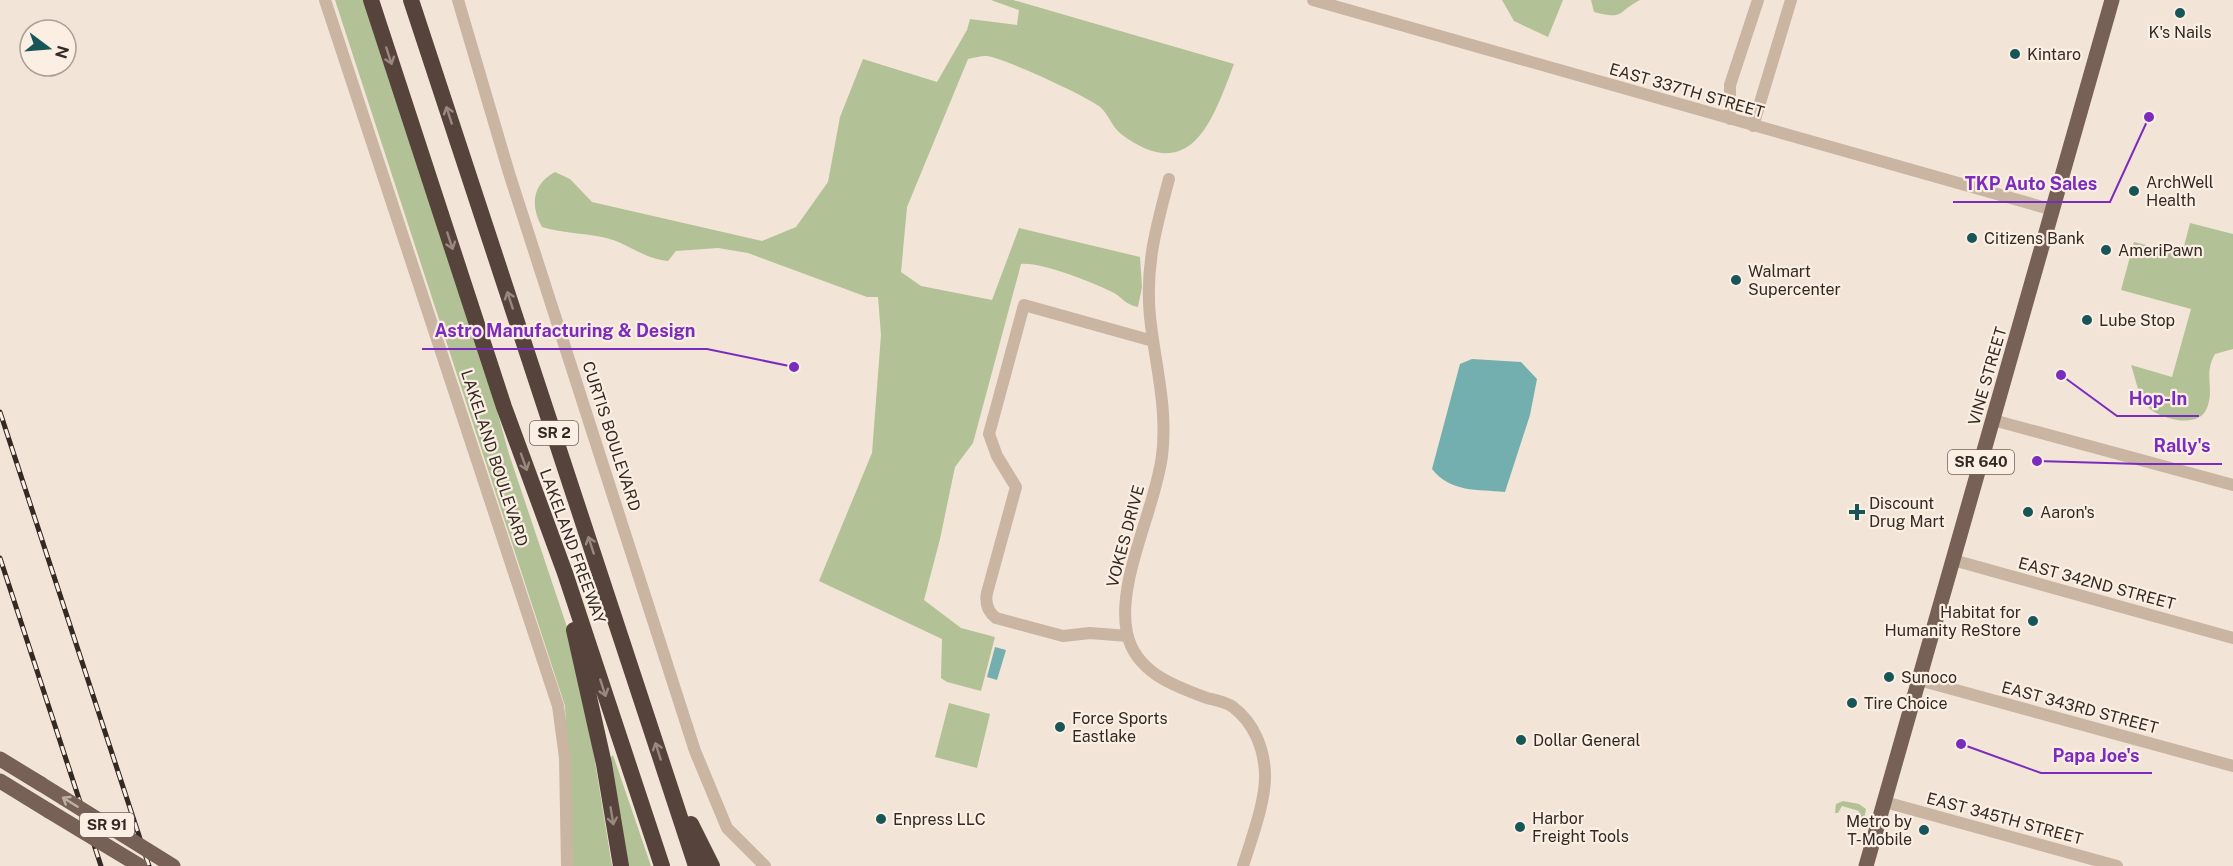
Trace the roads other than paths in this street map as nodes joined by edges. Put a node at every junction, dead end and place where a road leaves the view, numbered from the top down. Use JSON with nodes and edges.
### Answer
{"nodes":[{"id":1,"x":325,"y":0,"type":"edge"},
{"id":2,"x":371,"y":0,"type":"edge"},
{"id":3,"x":411,"y":0,"type":"edge"},
{"id":4,"x":458,"y":0,"type":"edge"},
{"id":5,"x":1313,"y":0,"type":"edge"},
{"id":6,"x":1758,"y":0,"type":"edge"},
{"id":7,"x":1791,"y":0,"type":"edge"},
{"id":8,"x":2112,"y":0,"type":"edge"},
{"id":9,"x":1730,"y":119,"type":"junction"},
{"id":10,"x":1753,"y":126,"type":"junction"},
{"id":11,"x":1168,"y":179,"type":"dead end"},
{"id":12,"x":2053,"y":210,"type":"junction"},
{"id":13,"x":1154,"y":341,"type":"junction"},
{"id":14,"x":1993,"y":420,"type":"junction"},
{"id":15,"x":2233,"y":485,"type":"edge"},
{"id":16,"x":1953,"y":560,"type":"junction"},
{"id":17,"x":565,"y":573,"type":"junction"},
{"id":18,"x":1128,"y":636,"type":"junction"},
{"id":19,"x":2233,"y":638,"type":"edge"},
{"id":20,"x":1919,"y":680,"type":"junction"},
{"id":21,"x":0,"y":759,"type":"edge"},
{"id":22,"x":2233,"y":766,"type":"edge"},
{"id":23,"x":666,"y":774,"type":"junction"},
{"id":24,"x":0,"y":781,"type":"edge"},
{"id":25,"x":1885,"y":802,"type":"junction"},
{"id":26,"x":140,"y":866,"type":"edge"},
{"id":27,"x":173,"y":866,"type":"edge"},
{"id":28,"x":567,"y":866,"type":"edge"},
{"id":29,"x":621,"y":866,"type":"edge"},
{"id":30,"x":662,"y":866,"type":"edge"},
{"id":31,"x":696,"y":866,"type":"edge"},
{"id":32,"x":712,"y":866,"type":"edge"},
{"id":33,"x":765,"y":866,"type":"edge"},
{"id":34,"x":1243,"y":866,"type":"edge"},
{"id":35,"x":1866,"y":866,"type":"edge"},
{"id":36,"x":2117,"y":866,"type":"edge"}],
"edges":[{"from":1,"to":28,"type":"street","name":"LAKELAND BOULEVARD"},
{"from":2,"to":17,"type":"highway","name":"LAKELAND FREEWAY","number":"SR 2","one_way":true},
{"from":23,"to":3,"type":"highway","name":"LAKELAND FREEWAY","number":"SR 2","one_way":true},
{"from":4,"to":33,"type":"street","name":"CURTIS BOULEVARD"},
{"from":5,"to":9,"type":"street","name":"EAST 337TH STREET"},
{"from":6,"to":9,"type":"street"},
{"from":7,"to":10,"type":"street"},
{"from":8,"to":12,"type":"main road","name":"VINE STREET","number":"SR 640"},
{"from":9,"to":10,"type":"street","name":"EAST 337TH STREET"},
{"from":10,"to":12,"type":"street","name":"EAST 337TH STREET"},
{"from":11,"to":13,"type":"street","name":"VOKES DRIVE"},
{"from":12,"to":14,"type":"main road","name":"VINE STREET","number":"SR 640"},
{"from":13,"to":18,"type":"street","name":"VOKES DRIVE"},
{"from":13,"to":18,"type":"street"},
{"from":14,"to":15,"type":"street"},
{"from":14,"to":16,"type":"main road","name":"VINE STREET","number":"SR 640"},
{"from":16,"to":19,"type":"street","name":"EAST 342ND STREET"},
{"from":16,"to":20,"type":"main road","name":"VINE STREET","number":"SR 640"},
{"from":17,"to":29,"type":"highway","one_way":true},
{"from":17,"to":30,"type":"highway","name":"LAKELAND FREEWAY","number":"SR 2","one_way":true},
{"from":18,"to":34,"type":"street","name":"VOKES DRIVE"},
{"from":20,"to":22,"type":"street","name":"EAST 343RD STREET"},
{"from":20,"to":25,"type":"main road","name":"VINE STREET","number":"SR 640"},
{"from":27,"to":21,"type":"main road","number":"SR 91","one_way":true,"bridge":true},
{"from":23,"to":31,"type":"highway","name":"LAKELAND FREEWAY","number":"SR 2"},
{"from":23,"to":32,"type":"highway"},
{"from":24,"to":26,"type":"main road","number":"SR 91","bridge":true},
{"from":25,"to":35,"type":"main road","name":"VINE STREET","number":"SR 640"},
{"from":25,"to":36,"type":"street","name":"EAST 345TH STREET"}]}
